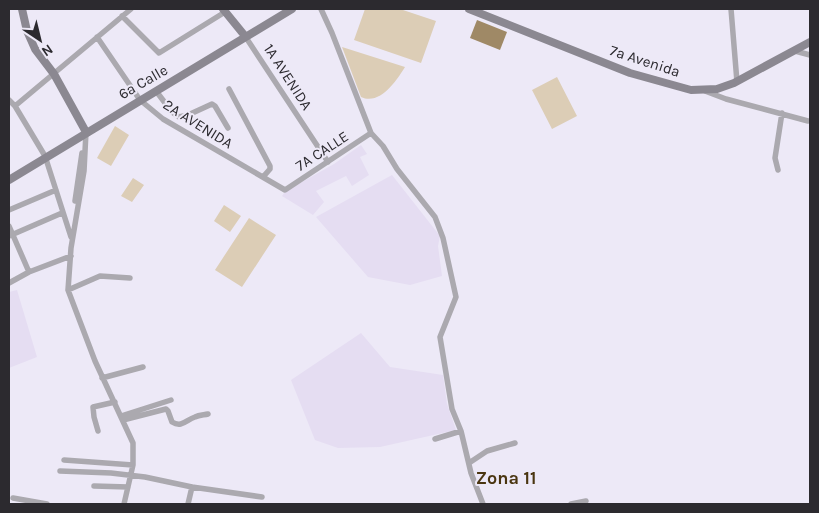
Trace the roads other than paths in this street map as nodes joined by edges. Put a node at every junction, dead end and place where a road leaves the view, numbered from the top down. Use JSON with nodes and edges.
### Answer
{"nodes":[{"id":1,"x":22,"y":9,"type":"edge"},
{"id":2,"x":131,"y":9,"type":"edge"},
{"id":3,"x":292,"y":9,"type":"edge"},
{"id":4,"x":321,"y":9,"type":"edge"},
{"id":5,"x":469,"y":9,"type":"edge"},
{"id":6,"x":731,"y":9,"type":"edge"},
{"id":7,"x":224,"y":10,"type":"edge"},
{"id":8,"x":122,"y":16,"type":"junction"},
{"id":9,"x":245,"y":36,"type":"junction"},
{"id":10,"x":97,"y":37,"type":"junction"},
{"id":11,"x":810,"y":42,"type":"edge"},
{"id":12,"x":795,"y":51,"type":"junction"},
{"id":13,"x":810,"y":55,"type":"edge"},
{"id":14,"x":54,"y":74,"type":"junction"},
{"id":15,"x":738,"y":82,"type":"junction"},
{"id":16,"x":229,"y":89,"type":"dead end"},
{"id":17,"x":704,"y":90,"type":"junction"},
{"id":18,"x":156,"y":91,"type":"junction"},
{"id":19,"x":9,"y":100,"type":"edge"},
{"id":20,"x":140,"y":100,"type":"junction"},
{"id":21,"x":15,"y":106,"type":"junction"},
{"id":22,"x":782,"y":113,"type":"junction"},
{"id":23,"x":808,"y":121,"type":"dead end"},
{"id":24,"x":228,"y":128,"type":"dead end"},
{"id":25,"x":86,"y":132,"type":"junction"},
{"id":26,"x":371,"y":133,"type":"junction"},
{"id":27,"x":45,"y":156,"type":"junction"},
{"id":28,"x":328,"y":162,"type":"junction"},
{"id":29,"x":778,"y":170,"type":"dead end"},
{"id":30,"x":263,"y":177,"type":"junction"},
{"id":31,"x":9,"y":180,"type":"edge"},
{"id":32,"x":56,"y":190,"type":"junction"},
{"id":33,"x":285,"y":190,"type":"joint"},
{"id":34,"x":9,"y":210,"type":"edge"},
{"id":35,"x":62,"y":213,"type":"junction"},
{"id":36,"x":9,"y":226,"type":"edge"},
{"id":37,"x":11,"y":235,"type":"edge"},
{"id":38,"x":71,"y":237,"type":"junction"},
{"id":39,"x":71,"y":248,"type":"junction"},
{"id":40,"x":71,"y":256,"type":"junction"},
{"id":41,"x":29,"y":272,"type":"junction"},
{"id":42,"x":130,"y":278,"type":"dead end"},
{"id":43,"x":9,"y":282,"type":"edge"},
{"id":44,"x":68,"y":290,"type":"junction"},
{"id":45,"x":143,"y":367,"type":"dead end"},
{"id":46,"x":102,"y":378,"type":"junction"},
{"id":47,"x":171,"y":400,"type":"dead end"},
{"id":48,"x":115,"y":402,"type":"junction"},
{"id":49,"x":208,"y":414,"type":"dead end"},
{"id":50,"x":122,"y":418,"type":"junction"},
{"id":51,"x":98,"y":431,"type":"dead end"},
{"id":52,"x":460,"y":431,"type":"junction"},
{"id":53,"x":435,"y":439,"type":"dead end"},
{"id":54,"x":515,"y":443,"type":"dead end"},
{"id":55,"x":64,"y":460,"type":"dead end"},
{"id":56,"x":469,"y":463,"type":"junction"},
{"id":57,"x":133,"y":465,"type":"junction"},
{"id":58,"x":60,"y":471,"type":"dead end"},
{"id":59,"x":130,"y":475,"type":"junction"},
{"id":60,"x":94,"y":486,"type":"dead end"},
{"id":61,"x":128,"y":487,"type":"junction"},
{"id":62,"x":192,"y":487,"type":"junction"},
{"id":63,"x":262,"y":497,"type":"dead end"},
{"id":64,"x":13,"y":498,"type":"dead end"},
{"id":65,"x":586,"y":501,"type":"dead end"},
{"id":66,"x":47,"y":504,"type":"edge"},
{"id":67,"x":124,"y":504,"type":"edge"},
{"id":68,"x":188,"y":504,"type":"edge"},
{"id":69,"x":483,"y":504,"type":"edge"},
{"id":70,"x":571,"y":504,"type":"edge"}],
"edges":[{"from":1,"to":14,"type":"main road"},
{"from":2,"to":8,"type":"street"},
{"from":3,"to":9,"type":"main road","name":"6ª Calle"},
{"from":4,"to":26,"type":"street"},
{"from":5,"to":17,"type":"main road","name":"7ª Avenida"},
{"from":6,"to":15,"type":"street"},
{"from":7,"to":8,"type":"street"},
{"from":7,"to":9,"type":"main road","name":"1A AVENIDA"},
{"from":8,"to":10,"type":"street"},
{"from":9,"to":18,"type":"main road","name":"6ª Calle"},
{"from":9,"to":28,"type":"street","name":"1A AVENIDA"},
{"from":10,"to":14,"type":"street"},
{"from":10,"to":20,"type":"street","name":"2A AVENIDA"},
{"from":11,"to":12,"type":"main road","name":"7ª Avenida"},
{"from":12,"to":13,"type":"street"},
{"from":12,"to":15,"type":"main road","name":"7ª Avenida"},
{"from":14,"to":21,"type":"street"},
{"from":14,"to":25,"type":"main road"},
{"from":15,"to":17,"type":"main road","name":"7ª Avenida"},
{"from":16,"to":30,"type":"street"},
{"from":17,"to":22,"type":"street"},
{"from":18,"to":20,"type":"main road","name":"6ª Calle"},
{"from":18,"to":24,"type":"street"},
{"from":19,"to":21,"type":"street"},
{"from":20,"to":25,"type":"main road","name":"6ª Calle"},
{"from":20,"to":30,"type":"street","name":"2A AVENIDA"},
{"from":21,"to":27,"type":"street"},
{"from":22,"to":23,"type":"street"},
{"from":22,"to":29,"type":"street"},
{"from":25,"to":27,"type":"main road","name":"6ª Calle"},
{"from":25,"to":38,"type":"street"},
{"from":25,"to":39,"type":"street"},
{"from":26,"to":28,"type":"street","name":"7A CALLE"},
{"from":26,"to":52,"type":"street"},
{"from":27,"to":31,"type":"main road","name":"6ª Calle"},
{"from":27,"to":32,"type":"street"},
{"from":28,"to":33,"type":"street","name":"7A CALLE"},
{"from":30,"to":33,"type":"street","name":"2A AVENIDA"},
{"from":32,"to":34,"type":"street"},
{"from":32,"to":35,"type":"street"},
{"from":35,"to":37,"type":"street"},
{"from":35,"to":38,"type":"street"},
{"from":36,"to":37,"type":"street"},
{"from":37,"to":41,"type":"street"},
{"from":38,"to":39,"type":"street"},
{"from":39,"to":40,"type":"street"},
{"from":40,"to":41,"type":"street"},
{"from":40,"to":44,"type":"street"},
{"from":41,"to":43,"type":"street"},
{"from":42,"to":44,"type":"street"},
{"from":44,"to":46,"type":"street"},
{"from":45,"to":46,"type":"street"},
{"from":46,"to":48,"type":"street"},
{"from":47,"to":50,"type":"street"},
{"from":48,"to":50,"type":"street"},
{"from":48,"to":51,"type":"street"},
{"from":49,"to":50,"type":"street"},
{"from":50,"to":57,"type":"street"},
{"from":52,"to":53,"type":"street"},
{"from":52,"to":56,"type":"street"},
{"from":54,"to":56,"type":"street"},
{"from":55,"to":57,"type":"street"},
{"from":56,"to":69,"type":"street"},
{"from":57,"to":59,"type":"street"},
{"from":58,"to":59,"type":"street"},
{"from":59,"to":61,"type":"street"},
{"from":59,"to":62,"type":"street"},
{"from":60,"to":61,"type":"street"},
{"from":61,"to":67,"type":"street"},
{"from":62,"to":63,"type":"street"},
{"from":62,"to":68,"type":"street"},
{"from":64,"to":66,"type":"street"},
{"from":65,"to":70,"type":"street"}]}
